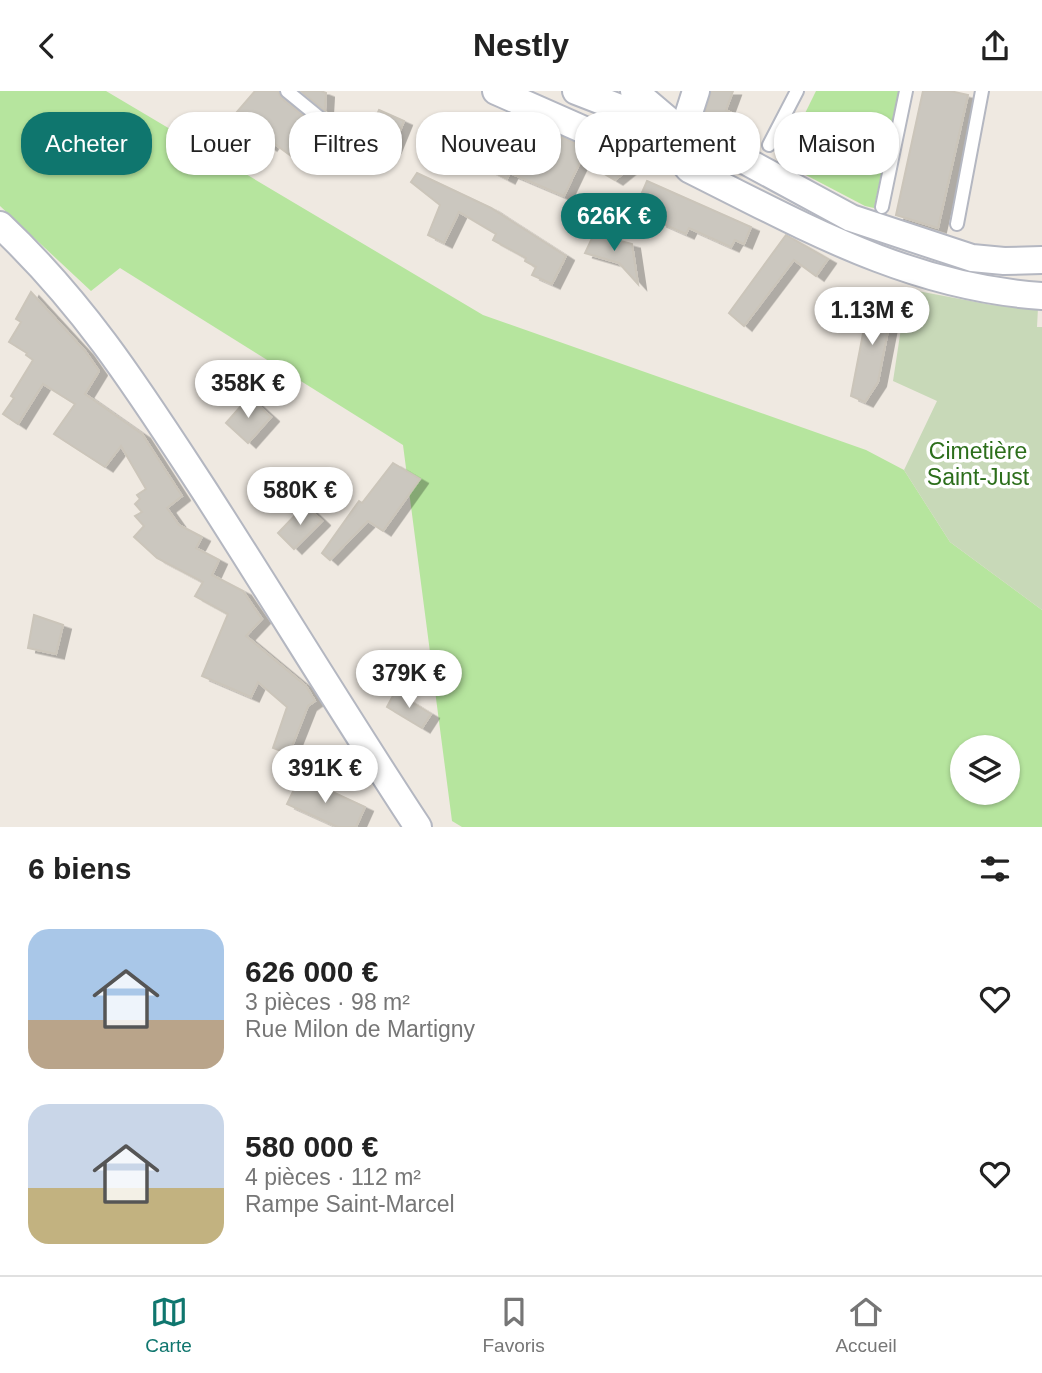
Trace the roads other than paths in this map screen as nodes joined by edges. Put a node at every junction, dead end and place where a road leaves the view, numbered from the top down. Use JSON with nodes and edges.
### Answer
{"nodes":[{"id":1,"x":287,"y":91,"type":"edge"},
{"id":2,"x":496,"y":91,"type":"edge"},
{"id":3,"x":576,"y":91,"type":"edge"},
{"id":4,"x":634,"y":91,"type":"edge"},
{"id":5,"x":696,"y":91,"type":"edge"},
{"id":6,"x":797,"y":91,"type":"edge"},
{"id":7,"x":906,"y":91,"type":"edge"},
{"id":8,"x":982,"y":91,"type":"edge"},
{"id":9,"x":313,"y":112,"type":"edge"},
{"id":10,"x":642,"y":112,"type":"edge"},
{"id":11,"x":662,"y":112,"type":"edge"},
{"id":12,"x":683,"y":112,"type":"edge"},
{"id":13,"x":575,"y":127,"type":"edge"},
{"id":14,"x":769,"y":145,"type":"dead end"},
{"id":15,"x":760,"y":169,"type":"edge"},
{"id":16,"x":701,"y":175,"type":"edge"},
{"id":17,"x":883,"y":207,"type":"dead end"},
{"id":18,"x":957,"y":224,"type":"dead end"},
{"id":19,"x":0,"y":225,"type":"edge"},
{"id":20,"x":1042,"y":260,"type":"edge"},
{"id":21,"x":1042,"y":296,"type":"edge"},
{"id":22,"x":418,"y":827,"type":"edge"}],
"edges":[{"from":1,"to":9,"type":"lane"},
{"from":2,"to":13,"type":"street"},
{"from":3,"to":10,"type":"street"},
{"from":4,"to":11,"type":"street"},
{"from":5,"to":12,"type":"street"},
{"from":6,"to":14,"type":"lane"},
{"from":7,"to":17,"type":"lane"},
{"from":8,"to":18,"type":"lane"},
{"from":15,"to":20,"type":"street"},
{"from":16,"to":21,"type":"street"},
{"from":19,"to":22,"type":"street"}]}
